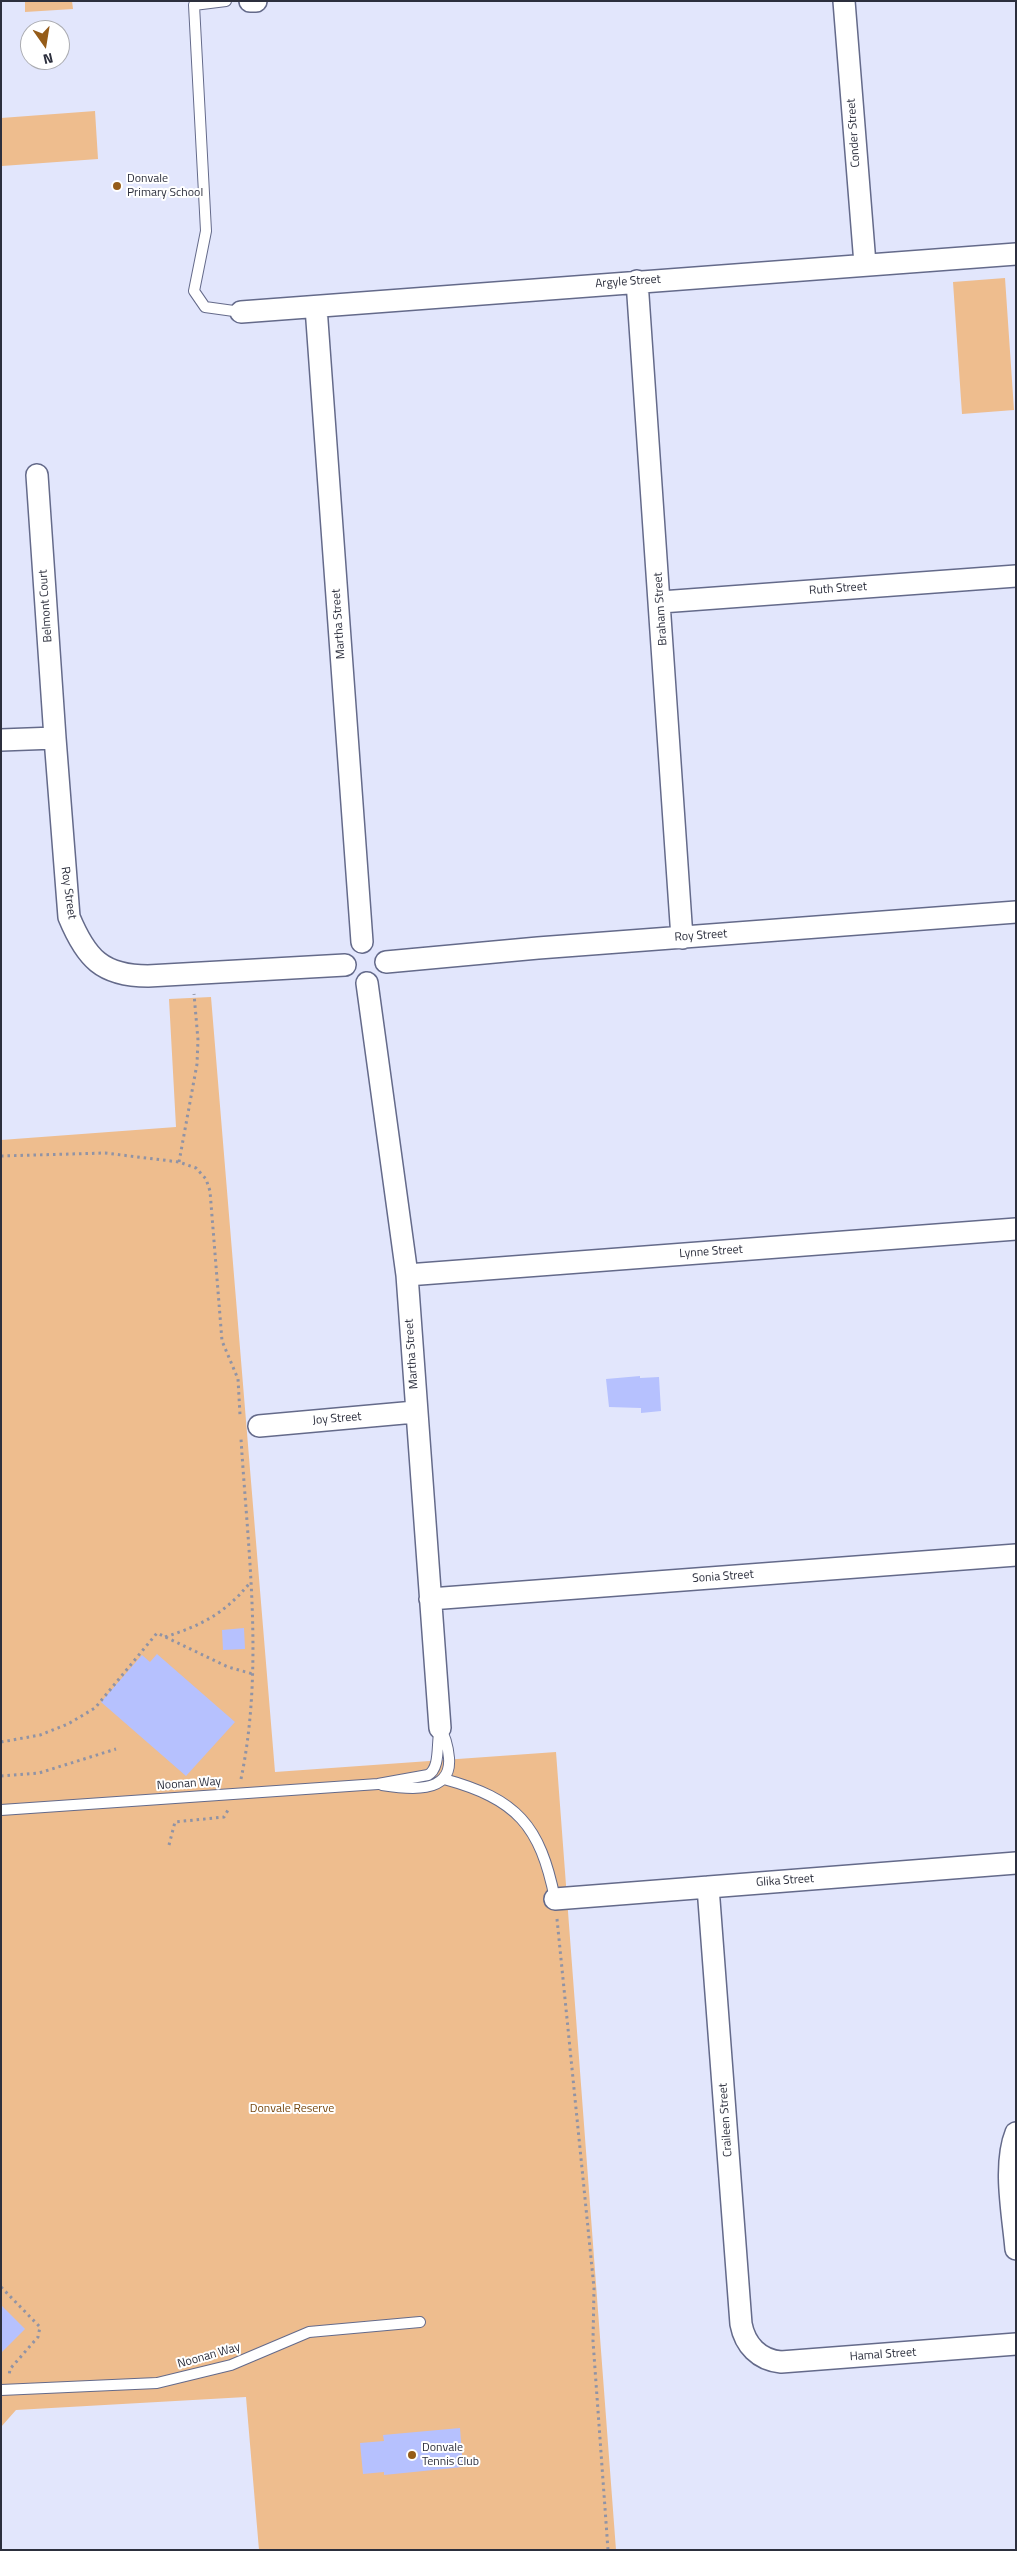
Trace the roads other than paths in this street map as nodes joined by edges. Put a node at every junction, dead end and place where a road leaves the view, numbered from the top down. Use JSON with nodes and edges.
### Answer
{"nodes":[{"id":1,"x":226,"y":1,"type":"edge"},
{"id":2,"x":250,"y":1,"type":"edge"},
{"id":3,"x":256,"y":1,"type":"edge"},
{"id":4,"x":844,"y":1,"type":"edge"},
{"id":5,"x":1016,"y":254,"type":"edge"},
{"id":6,"x":865,"y":264,"type":"junction"},
{"id":7,"x":637,"y":281,"type":"junction"},
{"id":8,"x":316,"y":307,"type":"junction"},
{"id":9,"x":241,"y":312,"type":"joint"},
{"id":10,"x":37,"y":475,"type":"dead end"},
{"id":11,"x":1016,"y":576,"type":"edge"},
{"id":12,"x":661,"y":602,"type":"junction"},
{"id":13,"x":55,"y":738,"type":"junction"},
{"id":14,"x":1,"y":740,"type":"edge"},
{"id":15,"x":1016,"y":912,"type":"edge"},
{"id":16,"x":682,"y":938,"type":"junction"},
{"id":17,"x":362,"y":942,"type":"junction"},
{"id":18,"x":386,"y":962,"type":"junction"},
{"id":19,"x":345,"y":965,"type":"junction"},
{"id":20,"x":367,"y":983,"type":"junction"},
{"id":21,"x":1016,"y":1229,"type":"edge"},
{"id":22,"x":407,"y":1275,"type":"junction"},
{"id":23,"x":415,"y":1412,"type":"junction"},
{"id":24,"x":247,"y":1428,"type":"road end"},
{"id":25,"x":1016,"y":1555,"type":"edge"},
{"id":26,"x":430,"y":1599,"type":"junction"},
{"id":27,"x":440,"y":1728,"type":"junction"},
{"id":28,"x":436,"y":1766,"type":"joint"},
{"id":29,"x":444,"y":1779,"type":"junction"},
{"id":30,"x":378,"y":1784,"type":"junction"},
{"id":31,"x":1,"y":1810,"type":"edge"},
{"id":32,"x":1016,"y":1863,"type":"edge"},
{"id":33,"x":708,"y":1887,"type":"junction"},
{"id":34,"x":555,"y":1898,"type":"joint"},
{"id":35,"x":1016,"y":2133,"type":"edge"},
{"id":36,"x":1016,"y":2249,"type":"edge"},
{"id":37,"x":420,"y":2322,"type":"dead end"},
{"id":38,"x":1016,"y":2344,"type":"edge"},
{"id":39,"x":753,"y":2350,"type":"joint"},
{"id":40,"x":6,"y":2389,"type":"edge"}],
"edges":[{"from":1,"to":9,"type":"lane"},
{"from":2,"to":3,"type":"street"},
{"from":4,"to":6,"type":"street","name":"Conder Street"},
{"from":5,"to":6,"type":"street","name":"Argyle Street"},
{"from":6,"to":7,"type":"street","name":"Argyle Street"},
{"from":7,"to":8,"type":"street","name":"Argyle Street"},
{"from":7,"to":12,"type":"street","name":"Braham Street"},
{"from":8,"to":9,"type":"street","name":"Argyle Street"},
{"from":8,"to":17,"type":"street","name":"Martha Street"},
{"from":10,"to":13,"type":"street","name":"Belmont Court"},
{"from":11,"to":12,"type":"street","name":"Ruth Street"},
{"from":12,"to":16,"type":"street","name":"Braham Street"},
{"from":13,"to":14,"type":"street"},
{"from":13,"to":19,"type":"street","name":"Roy Street"},
{"from":15,"to":16,"type":"street","name":"Roy Street"},
{"from":16,"to":18,"type":"street","name":"Roy Street"},
{"from":17,"to":18,"type":"street"},
{"from":17,"to":19,"type":"street"},
{"from":18,"to":20,"type":"street"},
{"from":19,"to":20,"type":"street"},
{"from":20,"to":22,"type":"street","name":"Martha Street"},
{"from":21,"to":22,"type":"street","name":"Lynne Street"},
{"from":22,"to":23,"type":"street","name":"Martha Street"},
{"from":23,"to":24,"type":"street","name":"Joy Street"},
{"from":23,"to":26,"type":"street","name":"Martha Street"},
{"from":25,"to":26,"type":"street","name":"Sonia Street"},
{"from":26,"to":27,"type":"street","name":"Martha Street"},
{"from":27,"to":28,"type":"lane","name":"Martha Street"},
{"from":27,"to":29,"type":"lane","name":"Martha Street"},
{"from":28,"to":30,"type":"lane","name":"Noonan Way"},
{"from":29,"to":30,"type":"lane","name":"Noonan Way"},
{"from":29,"to":34,"type":"lane"},
{"from":30,"to":31,"type":"lane","name":"Noonan Way"},
{"from":32,"to":33,"type":"street","name":"Glika Street"},
{"from":33,"to":34,"type":"street","name":"Glika Street"},
{"from":33,"to":39,"type":"street","name":"Craileen Street"},
{"from":35,"to":36,"type":"street"},
{"from":37,"to":40,"type":"lane","name":"Noonan Way"},
{"from":38,"to":39,"type":"street","name":"Hamal Street"}]}
